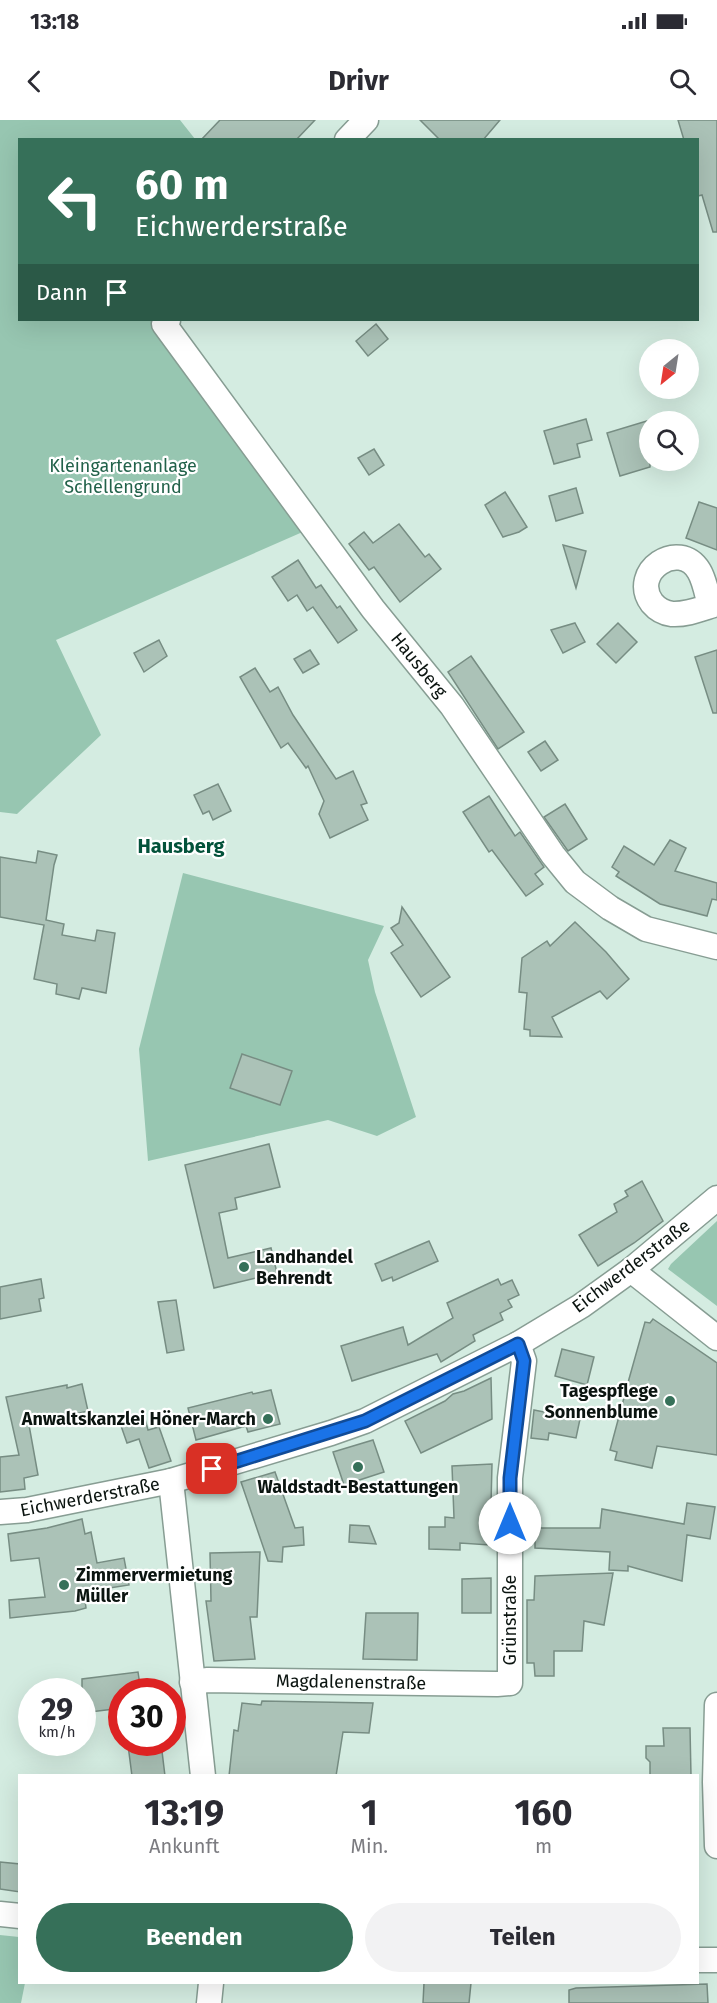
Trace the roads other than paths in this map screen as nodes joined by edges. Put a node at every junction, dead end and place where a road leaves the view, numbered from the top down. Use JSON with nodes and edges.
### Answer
{"nodes":[{"id":1,"x":366,"y":120,"type":"edge"},
{"id":2,"x":349,"y":138,"type":"edge"},
{"id":3,"x":166,"y":322,"type":"edge"},
{"id":4,"x":717,"y":947,"type":"edge"},
{"id":5,"x":717,"y":1198,"type":"edge"},
{"id":6,"x":631,"y":1270,"type":"junction"},
{"id":7,"x":717,"y":1338,"type":"edge"},
{"id":8,"x":518,"y":1344,"type":"junction"},
{"id":9,"x":171,"y":1481,"type":"junction"},
{"id":10,"x":0,"y":1512,"type":"edge"},
{"id":11,"x":192,"y":1683,"type":"junction"},
{"id":12,"x":510,"y":1683,"type":"joint"},
{"id":13,"x":717,"y":1705,"type":"edge"},
{"id":14,"x":203,"y":1774,"type":"edge"},
{"id":15,"x":717,"y":1846,"type":"edge"},
{"id":16,"x":0,"y":1914,"type":"edge"},
{"id":17,"x":18,"y":1916,"type":"edge"},
{"id":18,"x":699,"y":1960,"type":"edge"},
{"id":19,"x":717,"y":1960,"type":"edge"},
{"id":20,"x":212,"y":1984,"type":"edge"},
{"id":21,"x":209,"y":2003,"type":"edge"}],
"edges":[{"from":1,"to":2,"type":"street"},
{"from":3,"to":4,"type":"street","name":"Hausberg"},
{"from":5,"to":6,"type":"street","name":"Eichwerderstraße"},
{"from":6,"to":7,"type":"street"},
{"from":6,"to":8,"type":"street","name":"Eichwerderstraße"},
{"from":8,"to":9,"type":"street","name":"Eichwerderstraße"},
{"from":8,"to":12,"type":"street","name":"Grünstraße"},
{"from":9,"to":10,"type":"street","name":"Eichwerderstraße"},
{"from":9,"to":11,"type":"street"},
{"from":11,"to":12,"type":"street","name":"Magdalenenstraße"},
{"from":11,"to":14,"type":"street"},
{"from":13,"to":15,"type":"street"},
{"from":16,"to":17,"type":"street"},
{"from":18,"to":19,"type":"street"},
{"from":20,"to":21,"type":"street"}]}
